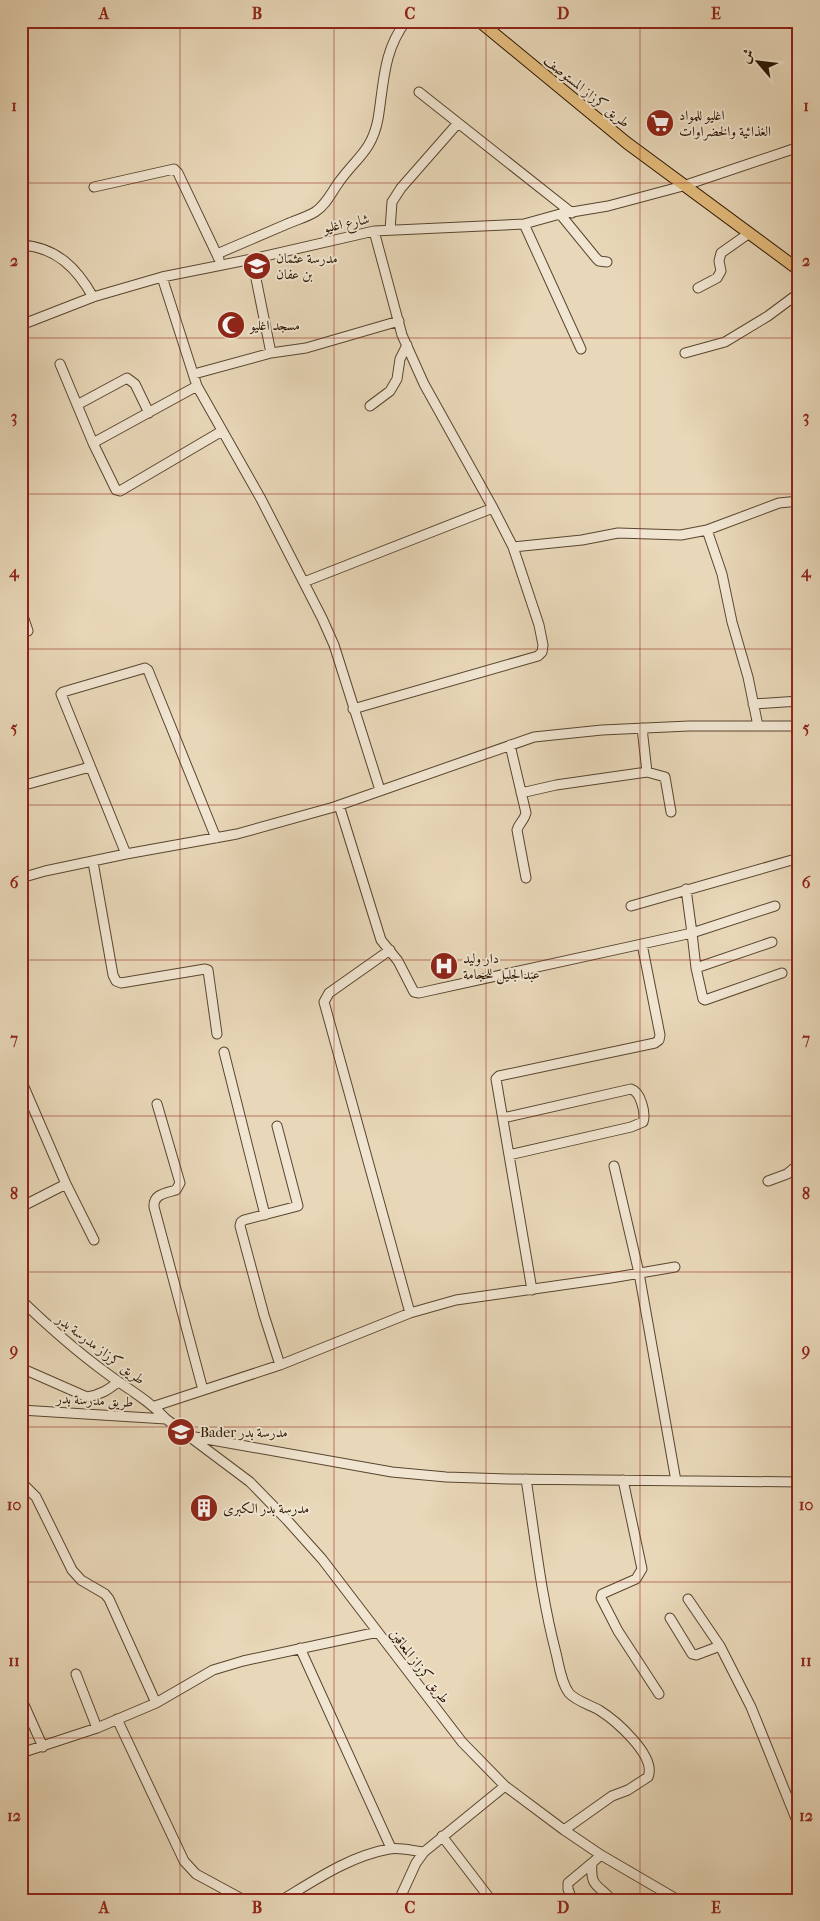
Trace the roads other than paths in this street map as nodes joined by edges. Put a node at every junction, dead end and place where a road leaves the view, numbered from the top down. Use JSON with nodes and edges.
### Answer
{"nodes":[{"id":1,"x":406,"y":21,"type":"edge"},
{"id":2,"x":486,"y":23,"type":"edge"},
{"id":3,"x":419,"y":92,"type":"dead end"},
{"id":4,"x":458,"y":123,"type":"junction"},
{"id":5,"x":799,"y":147,"type":"edge"},
{"id":6,"x":684,"y":186,"type":"junction"},
{"id":7,"x":94,"y":187,"type":"dead end"},
{"id":8,"x":572,"y":213,"type":"junction"},
{"id":9,"x":560,"y":214,"type":"junction"},
{"id":10,"x":524,"y":224,"type":"junction"},
{"id":11,"x":390,"y":230,"type":"junction"},
{"id":12,"x":374,"y":231,"type":"junction"},
{"id":13,"x":748,"y":234,"type":"junction"},
{"id":14,"x":21,"y":244,"type":"edge"},
{"id":15,"x":217,"y":254,"type":"junction"},
{"id":16,"x":252,"y":259,"type":"junction"},
{"id":17,"x":607,"y":262,"type":"dead end"},
{"id":18,"x":222,"y":264,"type":"junction"},
{"id":19,"x":799,"y":270,"type":"edge"},
{"id":20,"x":162,"y":277,"type":"junction"},
{"id":21,"x":698,"y":288,"type":"dead end"},
{"id":22,"x":799,"y":293,"type":"edge"},
{"id":23,"x":93,"y":297,"type":"junction"},
{"id":24,"x":399,"y":321,"type":"junction"},
{"id":25,"x":21,"y":325,"type":"edge"},
{"id":26,"x":407,"y":345,"type":"junction"},
{"id":27,"x":581,"y":349,"type":"dead end"},
{"id":28,"x":271,"y":353,"type":"junction"},
{"id":29,"x":685,"y":353,"type":"dead end"},
{"id":30,"x":60,"y":364,"type":"dead end"},
{"id":31,"x":194,"y":374,"type":"junction"},
{"id":32,"x":197,"y":386,"type":"junction"},
{"id":33,"x":77,"y":405,"type":"junction"},
{"id":34,"x":370,"y":406,"type":"dead end"},
{"id":35,"x":149,"y":413,"type":"junction"},
{"id":36,"x":222,"y":431,"type":"junction"},
{"id":37,"x":93,"y":443,"type":"junction"},
{"id":38,"x":799,"y":500,"type":"edge"},
{"id":39,"x":493,"y":508,"type":"junction"},
{"id":40,"x":708,"y":530,"type":"junction"},
{"id":41,"x":513,"y":548,"type":"junction"},
{"id":42,"x":304,"y":582,"type":"junction"},
{"id":43,"x":21,"y":610,"type":"edge"},
{"id":44,"x":28,"y":631,"type":"dead end"},
{"id":45,"x":799,"y":701,"type":"edge"},
{"id":46,"x":753,"y":704,"type":"junction"},
{"id":47,"x":354,"y":709,"type":"junction"},
{"id":48,"x":758,"y":726,"type":"junction"},
{"id":49,"x":799,"y":726,"type":"edge"},
{"id":50,"x":642,"y":728,"type":"junction"},
{"id":51,"x":510,"y":745,"type":"junction"},
{"id":52,"x":90,"y":767,"type":"junction"},
{"id":53,"x":647,"y":772,"type":"junction"},
{"id":54,"x":21,"y":786,"type":"edge"},
{"id":55,"x":380,"y":790,"type":"junction"},
{"id":56,"x":521,"y":793,"type":"junction"},
{"id":57,"x":339,"y":805,"type":"junction"},
{"id":58,"x":670,"y":812,"type":"dead end"},
{"id":59,"x":216,"y":838,"type":"junction"},
{"id":60,"x":126,"y":854,"type":"junction"},
{"id":61,"x":799,"y":858,"type":"edge"},
{"id":62,"x":93,"y":862,"type":"junction"},
{"id":63,"x":21,"y":878,"type":"edge"},
{"id":64,"x":526,"y":878,"type":"dead end"},
{"id":65,"x":686,"y":889,"type":"junction"},
{"id":66,"x":631,"y":906,"type":"dead end"},
{"id":67,"x":775,"y":906,"type":"dead end"},
{"id":68,"x":692,"y":933,"type":"junction"},
{"id":69,"x":772,"y":942,"type":"dead end"},
{"id":70,"x":642,"y":944,"type":"junction"},
{"id":71,"x":390,"y":950,"type":"junction"},
{"id":72,"x":696,"y":968,"type":"junction"},
{"id":73,"x":782,"y":973,"type":"dead end"},
{"id":74,"x":217,"y":1034,"type":"dead end"},
{"id":75,"x":224,"y":1052,"type":"dead end"},
{"id":76,"x":21,"y":1080,"type":"edge"},
{"id":77,"x":157,"y":1104,"type":"dead end"},
{"id":78,"x":503,"y":1118,"type":"junction"},
{"id":79,"x":277,"y":1126,"type":"dead end"},
{"id":80,"x":509,"y":1155,"type":"junction"},
{"id":81,"x":799,"y":1164,"type":"edge"},
{"id":82,"x":614,"y":1166,"type":"dead end"},
{"id":83,"x":768,"y":1181,"type":"dead end"},
{"id":84,"x":66,"y":1184,"type":"junction"},
{"id":85,"x":22,"y":1206,"type":"edge"},
{"id":86,"x":265,"y":1215,"type":"junction"},
{"id":87,"x":94,"y":1240,"type":"dead end"},
{"id":88,"x":675,"y":1267,"type":"dead end"},
{"id":89,"x":639,"y":1273,"type":"junction"},
{"id":90,"x":532,"y":1290,"type":"junction"},
{"id":91,"x":21,"y":1300,"type":"edge"},
{"id":92,"x":410,"y":1313,"type":"junction"},
{"id":93,"x":280,"y":1365,"type":"junction"},
{"id":94,"x":21,"y":1368,"type":"edge"},
{"id":95,"x":118,"y":1382,"type":"junction"},
{"id":96,"x":203,"y":1390,"type":"junction"},
{"id":97,"x":155,"y":1406,"type":"junction"},
{"id":98,"x":21,"y":1410,"type":"edge"},
{"id":99,"x":166,"y":1418,"type":"junction"},
{"id":100,"x":192,"y":1437,"type":"junction"},
{"id":101,"x":526,"y":1479,"type":"junction"},
{"id":102,"x":623,"y":1480,"type":"junction"},
{"id":103,"x":676,"y":1481,"type":"junction"},
{"id":104,"x":21,"y":1482,"type":"edge"},
{"id":105,"x":799,"y":1482,"type":"edge"},
{"id":106,"x":688,"y":1599,"type":"dead end"},
{"id":107,"x":670,"y":1618,"type":"dead end"},
{"id":108,"x":378,"y":1632,"type":"junction"},
{"id":109,"x":720,"y":1646,"type":"junction"},
{"id":110,"x":300,"y":1648,"type":"junction"},
{"id":111,"x":76,"y":1674,"type":"dead end"},
{"id":112,"x":659,"y":1694,"type":"dead end"},
{"id":113,"x":21,"y":1698,"type":"edge"},
{"id":114,"x":156,"y":1702,"type":"junction"},
{"id":115,"x":117,"y":1719,"type":"junction"},
{"id":116,"x":96,"y":1728,"type":"junction"},
{"id":117,"x":43,"y":1747,"type":"junction"},
{"id":118,"x":21,"y":1753,"type":"edge"},
{"id":119,"x":505,"y":1786,"type":"junction"},
{"id":120,"x":799,"y":1826,"type":"edge"},
{"id":121,"x":564,"y":1830,"type":"junction"},
{"id":122,"x":442,"y":1836,"type":"junction"},
{"id":123,"x":391,"y":1848,"type":"junction"},
{"id":124,"x":424,"y":1852,"type":"junction"},
{"id":125,"x":601,"y":1855,"type":"junction"},
{"id":126,"x":592,"y":1864,"type":"junction"},
{"id":127,"x":244,"y":1900,"type":"edge"},
{"id":128,"x":282,"y":1900,"type":"edge"},
{"id":129,"x":399,"y":1900,"type":"edge"},
{"id":130,"x":491,"y":1900,"type":"edge"},
{"id":131,"x":572,"y":1900,"type":"edge"},
{"id":132,"x":612,"y":1900,"type":"edge"},
{"id":133,"x":678,"y":1900,"type":"edge"}],
"edges":[{"from":1,"to":15,"type":"street"},
{"from":2,"to":6,"type":"main road","name":"طريق كرزاز المستوصف"},
{"from":3,"to":4,"type":"street"},
{"from":4,"to":8,"type":"street"},
{"from":4,"to":11,"type":"street"},
{"from":5,"to":6,"type":"street","name":"شارع اغليو"},
{"from":6,"to":8,"type":"street","name":"شارع اغليو"},
{"from":6,"to":13,"type":"main road","name":"طريق كرزاز المستوصف"},
{"from":7,"to":15,"type":"street"},
{"from":8,"to":9,"type":"street","name":"شارع اغليو"},
{"from":9,"to":10,"type":"street","name":"شارع اغليو"},
{"from":9,"to":17,"type":"street"},
{"from":10,"to":11,"type":"street","name":"شارع اغليو"},
{"from":10,"to":27,"type":"street"},
{"from":11,"to":12,"type":"street","name":"شارع اغليو"},
{"from":12,"to":16,"type":"street","name":"شارع اغليو"},
{"from":12,"to":24,"type":"street"},
{"from":13,"to":19,"type":"main road","name":"طريق كرزاز المستوصف"},
{"from":13,"to":21,"type":"street"},
{"from":14,"to":23,"type":"street"},
{"from":15,"to":18,"type":"street"},
{"from":16,"to":18,"type":"street","name":"شارع اغليو"},
{"from":16,"to":28,"type":"street"},
{"from":18,"to":20,"type":"street","name":"شارع اغليو"},
{"from":20,"to":23,"type":"street","name":"شارع اغليو"},
{"from":20,"to":31,"type":"street"},
{"from":22,"to":29,"type":"street"},
{"from":23,"to":25,"type":"street","name":"شارع اغليو"},
{"from":24,"to":26,"type":"street"},
{"from":24,"to":28,"type":"street"},
{"from":26,"to":34,"type":"street"},
{"from":26,"to":39,"type":"street"},
{"from":28,"to":31,"type":"street"},
{"from":30,"to":33,"type":"street"},
{"from":31,"to":32,"type":"street"},
{"from":32,"to":35,"type":"street"},
{"from":32,"to":36,"type":"street"},
{"from":33,"to":35,"type":"street"},
{"from":33,"to":37,"type":"street"},
{"from":35,"to":37,"type":"street"},
{"from":36,"to":37,"type":"street"},
{"from":36,"to":42,"type":"street"},
{"from":38,"to":40,"type":"street"},
{"from":39,"to":41,"type":"street"},
{"from":39,"to":42,"type":"street"},
{"from":40,"to":41,"type":"street"},
{"from":40,"to":46,"type":"street"},
{"from":41,"to":47,"type":"street"},
{"from":42,"to":47,"type":"street"},
{"from":43,"to":44,"type":"street"},
{"from":45,"to":46,"type":"street"},
{"from":46,"to":48,"type":"street"},
{"from":47,"to":55,"type":"street"},
{"from":48,"to":49,"type":"street"},
{"from":48,"to":50,"type":"street"},
{"from":50,"to":51,"type":"street"},
{"from":50,"to":53,"type":"street"},
{"from":51,"to":55,"type":"street"},
{"from":51,"to":56,"type":"street"},
{"from":52,"to":54,"type":"street"},
{"from":52,"to":59,"type":"street"},
{"from":52,"to":60,"type":"street"},
{"from":53,"to":56,"type":"street"},
{"from":53,"to":58,"type":"street"},
{"from":55,"to":57,"type":"street"},
{"from":56,"to":64,"type":"street"},
{"from":57,"to":59,"type":"street"},
{"from":57,"to":71,"type":"street"},
{"from":59,"to":60,"type":"street"},
{"from":60,"to":62,"type":"street"},
{"from":61,"to":65,"type":"street"},
{"from":62,"to":63,"type":"street"},
{"from":62,"to":74,"type":"street"},
{"from":65,"to":66,"type":"street"},
{"from":65,"to":68,"type":"street"},
{"from":67,"to":68,"type":"street"},
{"from":68,"to":70,"type":"street"},
{"from":68,"to":72,"type":"street"},
{"from":69,"to":72,"type":"street"},
{"from":70,"to":71,"type":"street"},
{"from":70,"to":78,"type":"street"},
{"from":71,"to":92,"type":"street"},
{"from":72,"to":73,"type":"street"},
{"from":75,"to":86,"type":"street"},
{"from":76,"to":84,"type":"street"},
{"from":77,"to":96,"type":"street"},
{"from":78,"to":80,"type":"street"},
{"from":78,"to":80,"type":"street"},
{"from":79,"to":86,"type":"street"},
{"from":80,"to":90,"type":"street"},
{"from":81,"to":83,"type":"street"},
{"from":82,"to":89,"type":"street"},
{"from":84,"to":85,"type":"street"},
{"from":84,"to":87,"type":"street"},
{"from":86,"to":93,"type":"street"},
{"from":88,"to":89,"type":"street"},
{"from":89,"to":90,"type":"street"},
{"from":89,"to":103,"type":"street"},
{"from":90,"to":92,"type":"street"},
{"from":91,"to":95,"type":"street","name":"طريق كرزاز مدرسة بدر"},
{"from":92,"to":93,"type":"street"},
{"from":93,"to":96,"type":"street"},
{"from":94,"to":95,"type":"street"},
{"from":95,"to":97,"type":"street","name":"طريق كرزاز مدرسة بدر"},
{"from":96,"to":97,"type":"street"},
{"from":97,"to":99,"type":"street","name":"طريق كرزاز مدرسة بدر"},
{"from":98,"to":99,"type":"street","name":"طريق مدرسة بدر"},
{"from":99,"to":100,"type":"street","name":"طريق كرزاز المعاقين"},
{"from":100,"to":101,"type":"street"},
{"from":100,"to":108,"type":"street","name":"طريق كرزاز المعاقين"},
{"from":101,"to":102,"type":"street"},
{"from":101,"to":121,"type":"street"},
{"from":102,"to":103,"type":"street"},
{"from":102,"to":112,"type":"street"},
{"from":103,"to":105,"type":"street"},
{"from":104,"to":114,"type":"street"},
{"from":106,"to":109,"type":"street"},
{"from":107,"to":109,"type":"street"},
{"from":108,"to":110,"type":"street"},
{"from":108,"to":119,"type":"street","name":"طريق كرزاز المعاقين"},
{"from":109,"to":120,"type":"street"},
{"from":110,"to":114,"type":"street"},
{"from":110,"to":123,"type":"street"},
{"from":111,"to":116,"type":"street"},
{"from":113,"to":117,"type":"street"},
{"from":114,"to":115,"type":"street"},
{"from":115,"to":116,"type":"street"},
{"from":115,"to":127,"type":"street"},
{"from":116,"to":117,"type":"street"},
{"from":117,"to":118,"type":"street"},
{"from":119,"to":121,"type":"street","name":"طريق كرزاز المعاقين"},
{"from":119,"to":122,"type":"street"},
{"from":121,"to":125,"type":"street","name":"طريق كرزاز المعاقين"},
{"from":122,"to":124,"type":"street"},
{"from":122,"to":130,"type":"street"},
{"from":123,"to":124,"type":"street"},
{"from":123,"to":128,"type":"street"},
{"from":124,"to":129,"type":"street"},
{"from":125,"to":126,"type":"street"},
{"from":125,"to":133,"type":"street","name":"طريق كرزاز المعاقين"},
{"from":126,"to":131,"type":"street"},
{"from":126,"to":132,"type":"street"}]}
